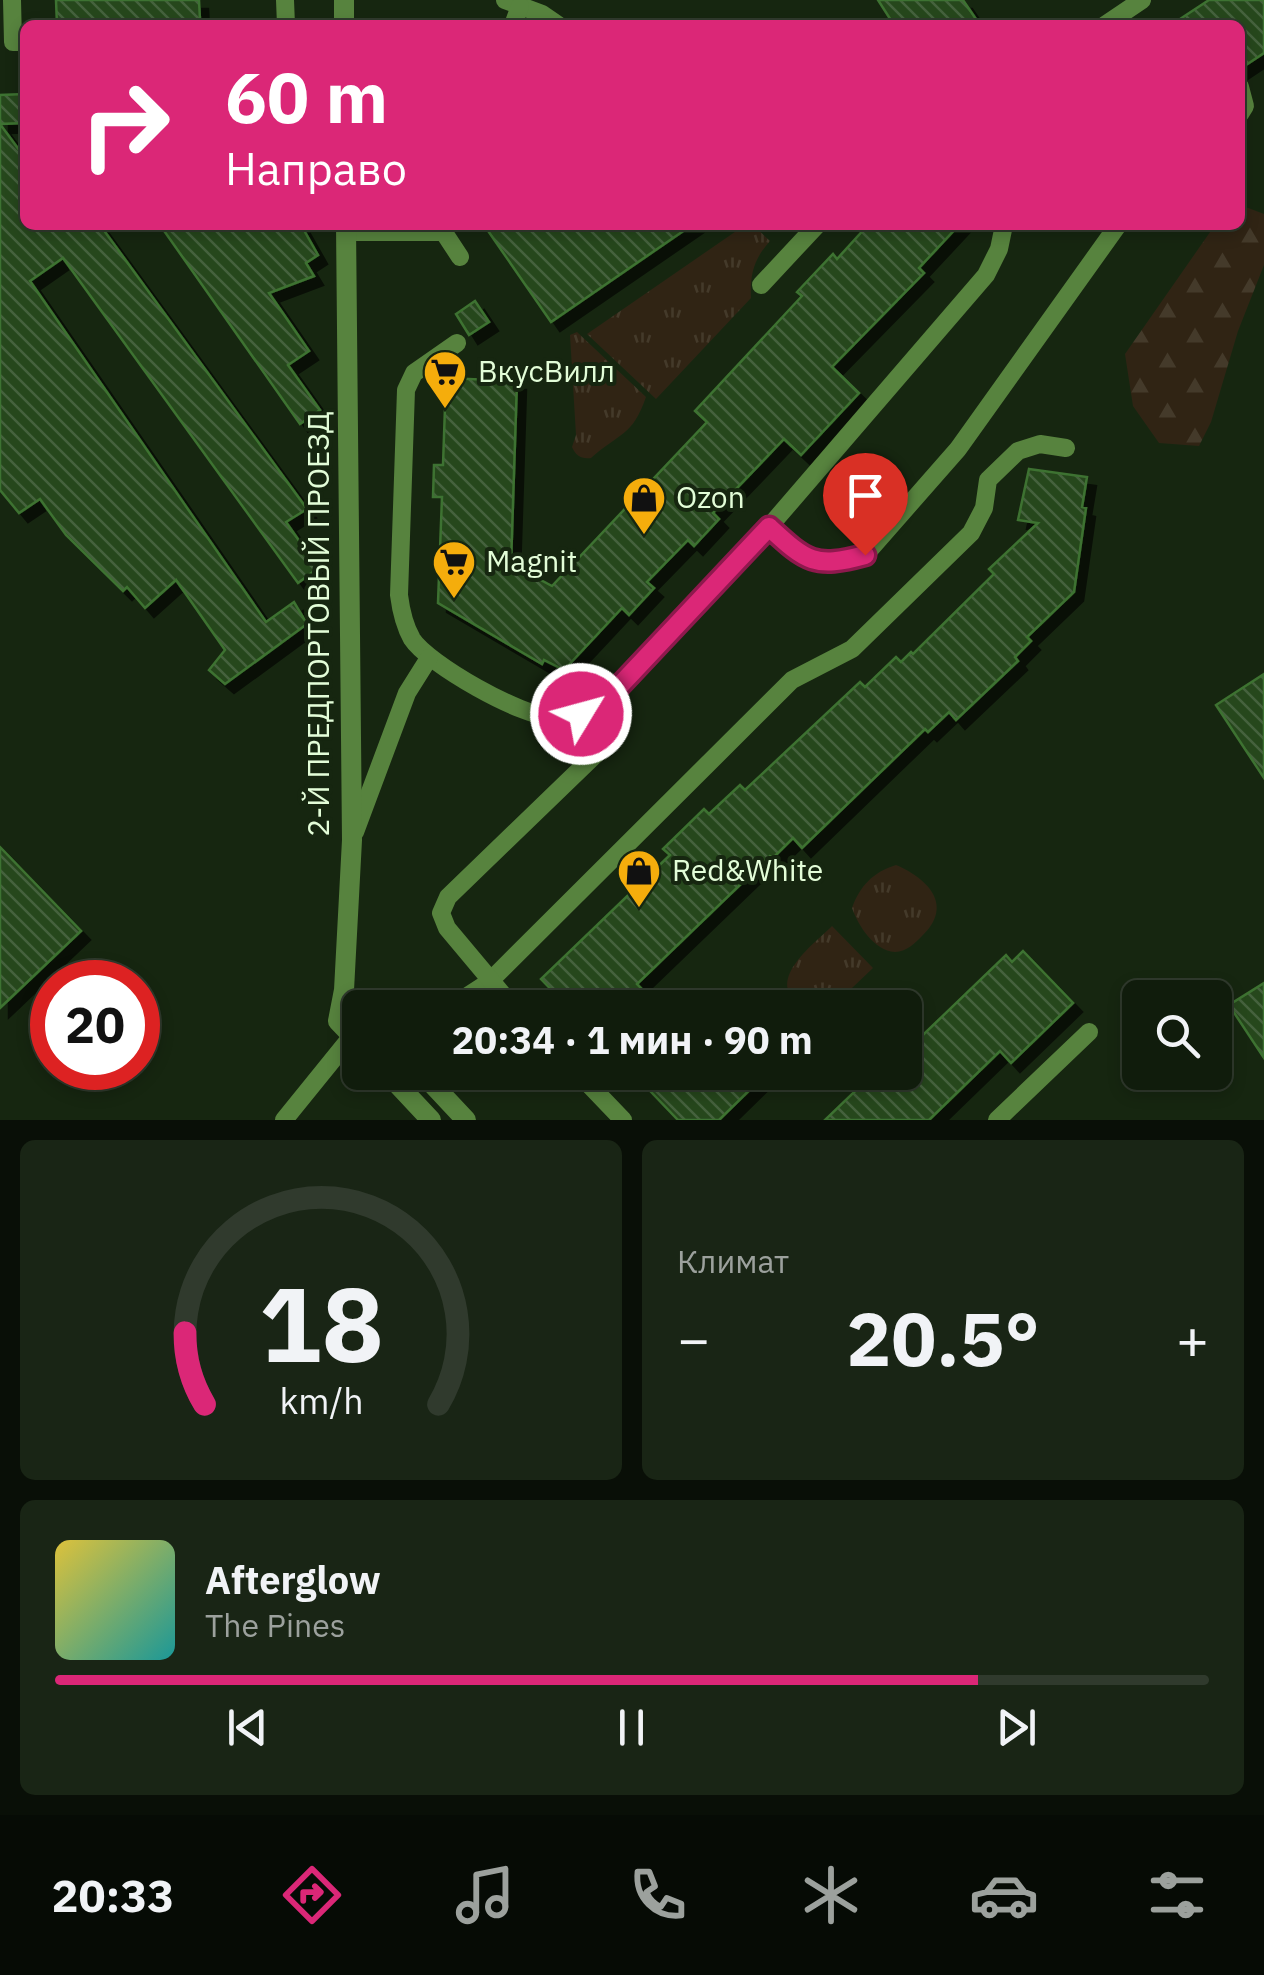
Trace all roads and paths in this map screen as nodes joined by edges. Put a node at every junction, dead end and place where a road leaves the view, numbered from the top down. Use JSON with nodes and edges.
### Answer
{"nodes":[{"id":1,"x":12,"y":0,"type":"edge"},
{"id":2,"x":1142,"y":0,"type":"edge"},
{"id":3,"x":512,"y":3,"type":"edge"},
{"id":4,"x":548,"y":20,"type":"edge"},
{"id":5,"x":1112,"y":20,"type":"edge"},
{"id":6,"x":20,"y":42,"type":"edge"},
{"id":7,"x":346,"y":230,"type":"edge"},
{"id":8,"x":442,"y":230,"type":"edge"},
{"id":9,"x":812,"y":230,"type":"edge"},
{"id":10,"x":1003,"y":230,"type":"edge"},
{"id":11,"x":1114,"y":230,"type":"edge"},
{"id":12,"x":460,"y":256,"type":"dead end"},
{"id":13,"x":761,"y":285,"type":"dead end"},
{"id":14,"x":457,"y":342,"type":"dead end"},
{"id":15,"x":1066,"y":448,"type":"dead end"},
{"id":16,"x":769,"y":527,"type":"junction"},
{"id":17,"x":429,"y":658,"type":"junction"},
{"id":18,"x":596,"y":753,"type":"dead end"},
{"id":19,"x":352,"y":840,"type":"junction"},
{"id":20,"x":490,"y":982,"type":"junction"},
{"id":21,"x":344,"y":990,"type":"edge"},
{"id":22,"x":477,"y":990,"type":"edge"},
{"id":23,"x":497,"y":990,"type":"edge"},
{"id":24,"x":1089,"y":1032,"type":"dead end"},
{"id":25,"x":342,"y":1044,"type":"edge"},
{"id":26,"x":403,"y":1090,"type":"edge"},
{"id":27,"x":438,"y":1090,"type":"edge"},
{"id":28,"x":594,"y":1090,"type":"edge"},
{"id":29,"x":284,"y":1120,"type":"edge"},
{"id":30,"x":431,"y":1120,"type":"edge"},
{"id":31,"x":466,"y":1120,"type":"edge"},
{"id":32,"x":623,"y":1120,"type":"edge"},
{"id":33,"x":997,"y":1120,"type":"edge"}],
"edges":[{"from":1,"to":6,"type":"lane"},
{"from":2,"to":5,"type":"lane"},
{"from":3,"to":4,"type":"lane"},
{"from":7,"to":19,"type":"street","name":"2-Й ПРЕДПОРТОВЫЙ ПРОЕЗД"},
{"from":8,"to":12,"type":"lane"},
{"from":9,"to":13,"type":"lane"},
{"from":10,"to":16,"type":"lane"},
{"from":11,"to":16,"type":"lane"},
{"from":14,"to":17,"type":"lane"},
{"from":15,"to":20,"type":"lane"},
{"from":16,"to":17,"type":"lane"},
{"from":17,"to":19,"type":"lane"},
{"from":18,"to":20,"type":"lane"},
{"from":19,"to":21,"type":"street","name":"2-Й ПРЕДПОРТОВЫЙ ПРОЕЗД"},
{"from":20,"to":22,"type":"lane"},
{"from":20,"to":23,"type":"lane"},
{"from":24,"to":33,"type":"lane"},
{"from":25,"to":29,"type":"lane"},
{"from":26,"to":30,"type":"street"},
{"from":27,"to":31,"type":"street"},
{"from":28,"to":32,"type":"lane"}]}
